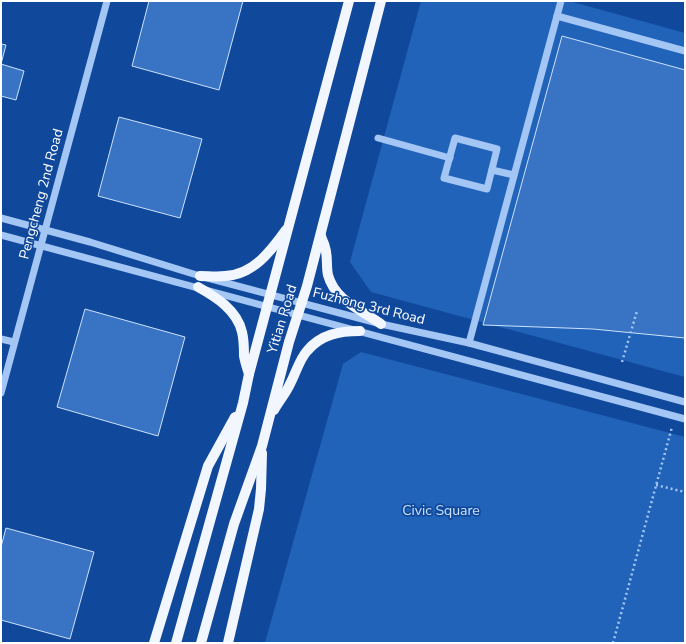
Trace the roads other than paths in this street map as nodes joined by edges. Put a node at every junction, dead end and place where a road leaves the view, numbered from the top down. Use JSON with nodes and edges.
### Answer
{"nodes":[{"id":1,"x":107,"y":1,"type":"edge"},
{"id":2,"x":349,"y":1,"type":"edge"},
{"id":3,"x":381,"y":1,"type":"edge"},
{"id":4,"x":561,"y":1,"type":"edge"},
{"id":5,"x":557,"y":16,"type":"junction"},
{"id":6,"x":685,"y":51,"type":"edge"},
{"id":7,"x":378,"y":138,"type":"dead end"},
{"id":8,"x":450,"y":158,"type":"junction"},
{"id":9,"x":492,"y":170,"type":"junction"},
{"id":10,"x":514,"y":175,"type":"junction"},
{"id":11,"x":1,"y":218,"type":"edge"},
{"id":12,"x":290,"y":226,"type":"junction"},
{"id":13,"x":45,"y":230,"type":"junction"},
{"id":14,"x":1,"y":235,"type":"edge"},
{"id":15,"x":321,"y":236,"type":"junction"},
{"id":16,"x":41,"y":245,"type":"junction"},
{"id":17,"x":200,"y":276,"type":"junction"},
{"id":18,"x":198,"y":287,"type":"junction"},
{"id":19,"x":272,"y":294,"type":"junction"},
{"id":20,"x":302,"y":302,"type":"junction"},
{"id":21,"x":268,"y":306,"type":"junction"},
{"id":22,"x":298,"y":314,"type":"junction"},
{"id":23,"x":381,"y":324,"type":"junction"},
{"id":24,"x":360,"y":331,"type":"junction"},
{"id":25,"x":1,"y":339,"type":"edge"},
{"id":26,"x":14,"y":342,"type":"junction"},
{"id":27,"x":469,"y":343,"type":"junction"},
{"id":28,"x":249,"y":374,"type":"junction"},
{"id":29,"x":1,"y":393,"type":"edge"},
{"id":30,"x":685,"y":402,"type":"edge"},
{"id":31,"x":243,"y":403,"type":"junction"},
{"id":32,"x":269,"y":416,"type":"junction"},
{"id":33,"x":685,"y":419,"type":"edge"},
{"id":34,"x":262,"y":446,"type":"junction"},
{"id":35,"x":154,"y":643,"type":"edge"},
{"id":36,"x":176,"y":643,"type":"edge"},
{"id":37,"x":201,"y":643,"type":"edge"},
{"id":38,"x":228,"y":643,"type":"edge"}],
"edges":[{"from":1,"to":13,"type":"street","name":"Pengcheng 2nd Road"},
{"from":2,"to":12,"type":"main road","name":"Yitian Road"},
{"from":3,"to":15,"type":"main road","name":"Yitian Road"},
{"from":4,"to":5,"type":"street"},
{"from":5,"to":6,"type":"street"},
{"from":5,"to":10,"type":"street"},
{"from":7,"to":8,"type":"street"},
{"from":8,"to":9,"type":"street"},
{"from":8,"to":9,"type":"street"},
{"from":9,"to":10,"type":"street"},
{"from":10,"to":27,"type":"street"},
{"from":11,"to":13,"type":"street","name":"Fuzhong 3rd Road"},
{"from":12,"to":17,"type":"main road"},
{"from":12,"to":19,"type":"main road","name":"Yitian Road"},
{"from":13,"to":16,"type":"street","name":"Pengcheng 2nd Road"},
{"from":13,"to":17,"type":"street","name":"Fuzhong 3rd Road"},
{"from":14,"to":16,"type":"street","name":"Fuzhong 3rd Road"},
{"from":15,"to":20,"type":"main road","name":"Yitian Road"},
{"from":15,"to":23,"type":"main road"},
{"from":16,"to":18,"type":"street","name":"Fuzhong 3rd Road"},
{"from":16,"to":26,"type":"street","name":"Pengcheng 2nd Road"},
{"from":17,"to":19,"type":"street","name":"Fuzhong 3rd Road"},
{"from":18,"to":21,"type":"street","name":"Fuzhong 3rd Road"},
{"from":18,"to":28,"type":"main road"},
{"from":19,"to":20,"type":"street","name":"Fuzhong 3rd Road"},
{"from":19,"to":21,"type":"main road","name":"Yitian Road"},
{"from":20,"to":22,"type":"main road","name":"Yitian Road"},
{"from":20,"to":23,"type":"street","name":"Fuzhong 3rd Road"},
{"from":21,"to":22,"type":"street","name":"Fuzhong 3rd Road"},
{"from":21,"to":28,"type":"main road","name":"Yitian Road"},
{"from":22,"to":24,"type":"street","name":"Fuzhong 3rd Road"},
{"from":22,"to":32,"type":"main road","name":"Yitian Road"},
{"from":23,"to":27,"type":"street","name":"Fuzhong 3rd Road"},
{"from":24,"to":32,"type":"main road"},
{"from":24,"to":33,"type":"street","name":"Fuzhong 3rd Road"},
{"from":25,"to":26,"type":"street"},
{"from":26,"to":29,"type":"street","name":"Pengcheng 2nd Road"},
{"from":27,"to":30,"type":"street","name":"Fuzhong 3rd Road"},
{"from":28,"to":31,"type":"main road","name":"Yitian Road"},
{"from":31,"to":35,"type":"main road"},
{"from":31,"to":36,"type":"main road","name":"Yitian Road"},
{"from":32,"to":34,"type":"main road","name":"Yitian Road"},
{"from":34,"to":37,"type":"main road","name":"Yitian Road"},
{"from":34,"to":38,"type":"main road"}]}
